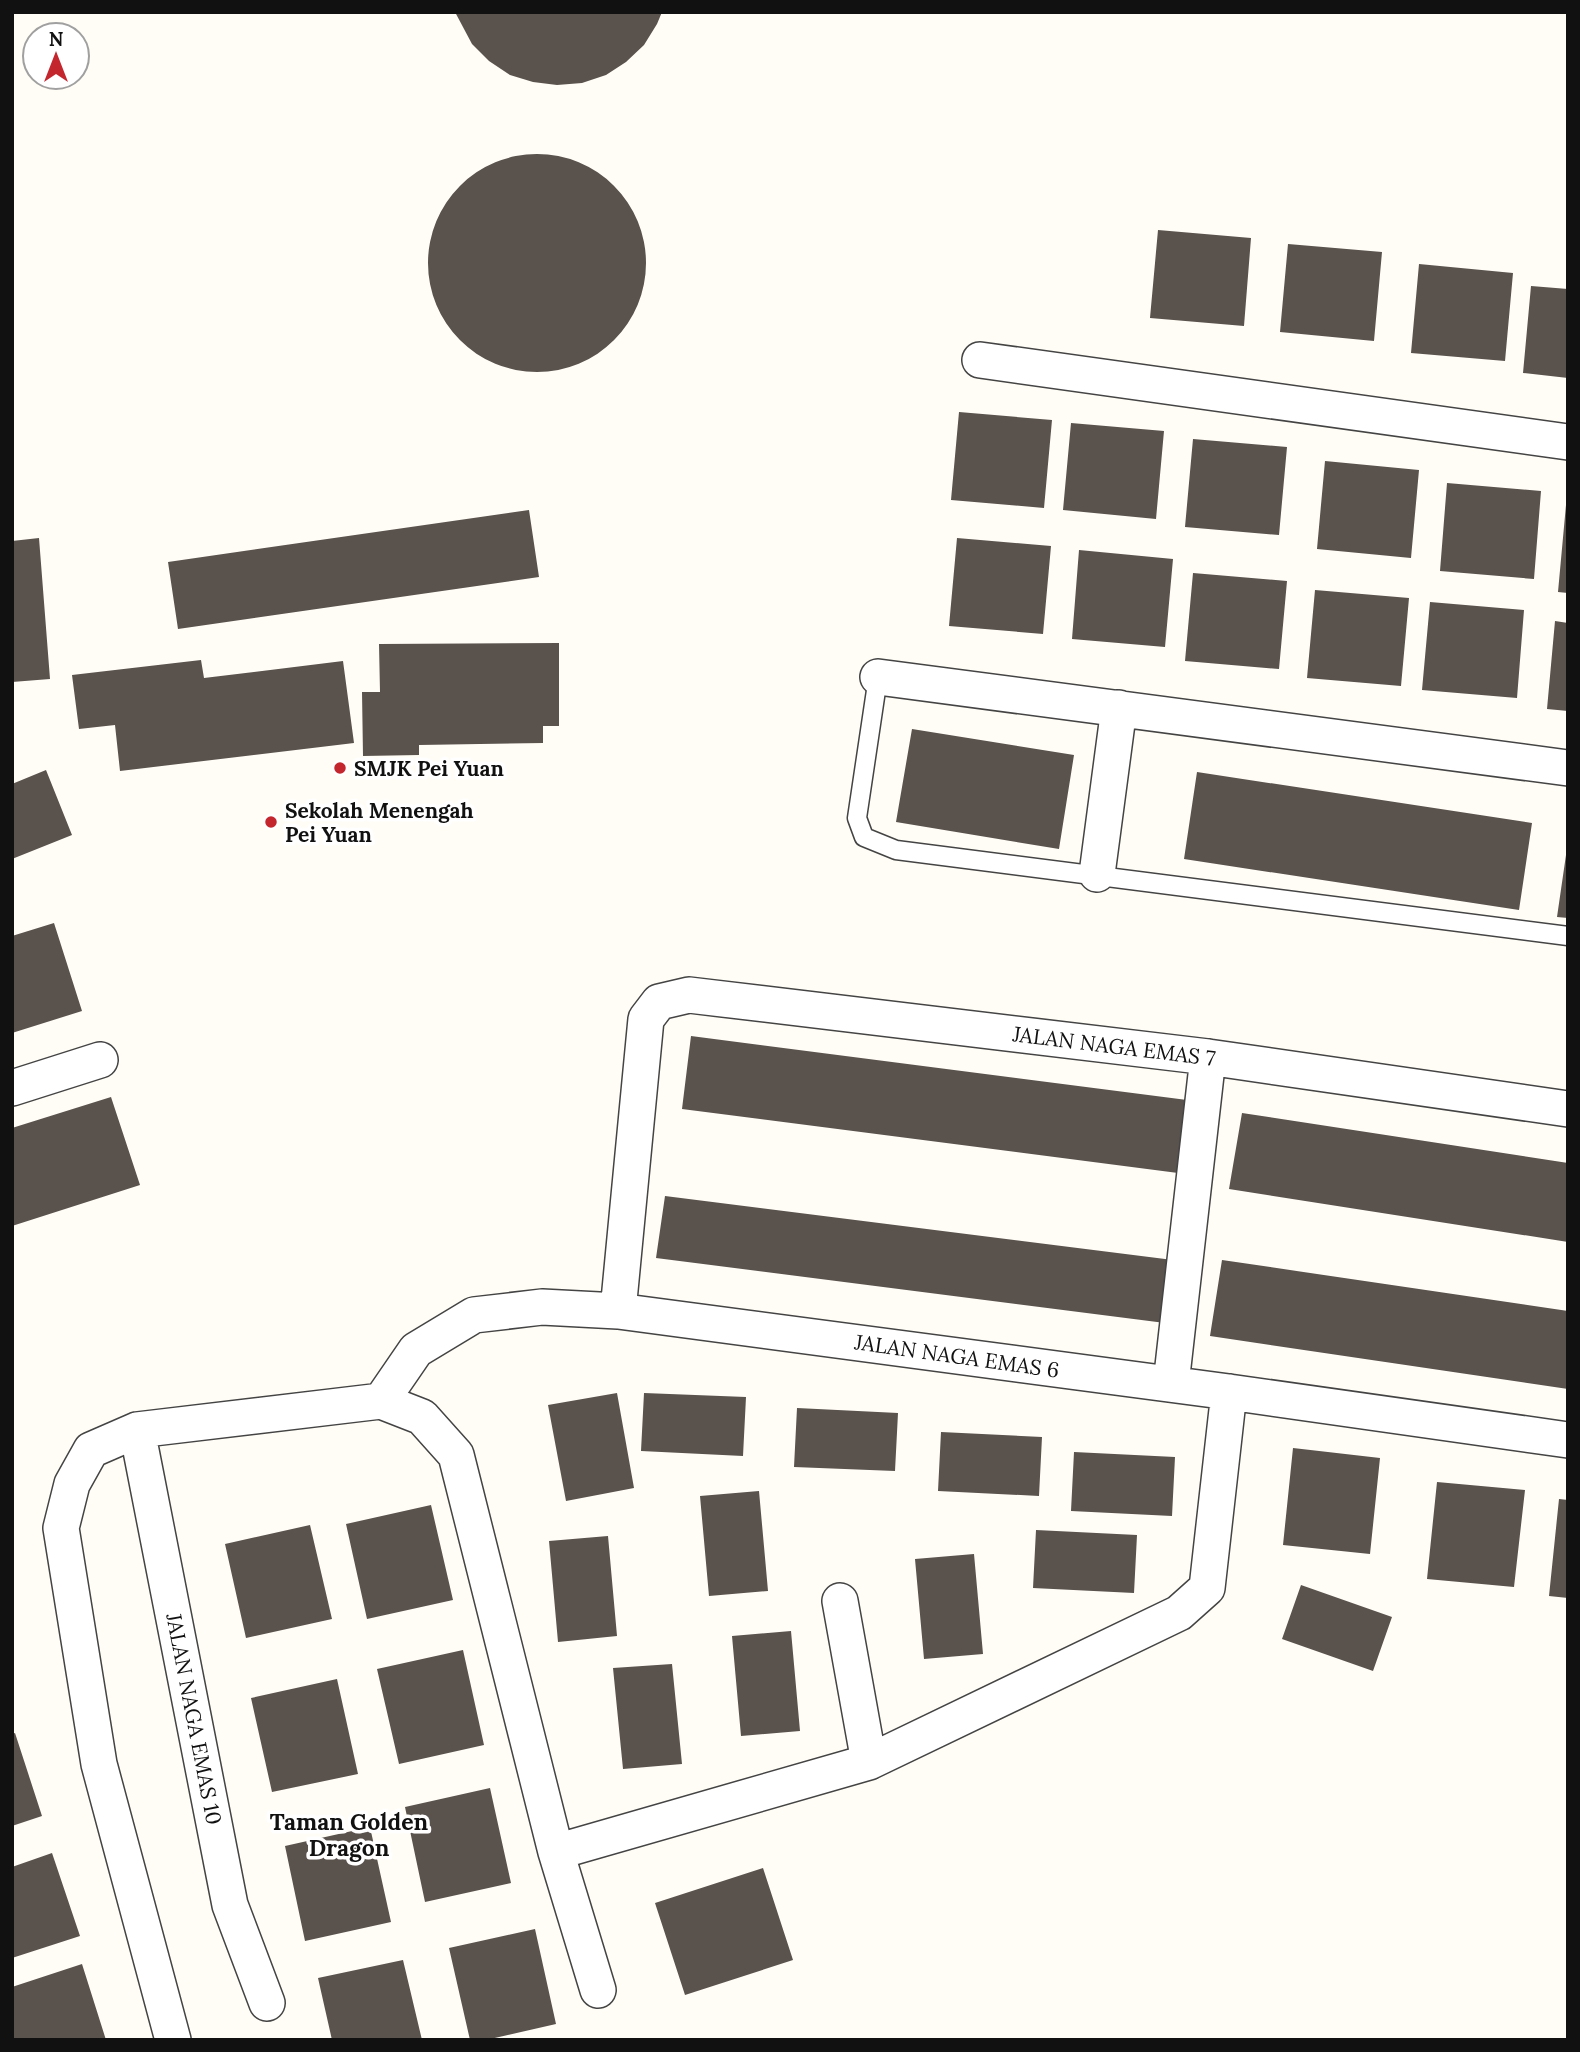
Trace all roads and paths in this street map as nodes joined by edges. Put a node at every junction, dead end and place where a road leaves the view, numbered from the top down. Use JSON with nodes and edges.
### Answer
{"nodes":[{"id":1,"x":980,"y":360,"type":"dead end"},
{"id":2,"x":1568,"y":442,"type":"edge"},
{"id":3,"x":878,"y":677,"type":"joint"},
{"id":4,"x":1119,"y":708,"type":"junction"},
{"id":5,"x":1568,"y":768,"type":"edge"},
{"id":6,"x":1097,"y":874,"type":"junction"},
{"id":7,"x":1568,"y":936,"type":"edge"},
{"id":8,"x":1208,"y":1057,"type":"junction"},
{"id":9,"x":100,"y":1060,"type":"dead end"},
{"id":10,"x":12,"y":1088,"type":"edge"},
{"id":11,"x":1568,"y":1109,"type":"edge"},
{"id":12,"x":618,"y":1311,"type":"junction"},
{"id":13,"x":1171,"y":1384,"type":"junction"},
{"id":14,"x":1229,"y":1392,"type":"junction"},
{"id":15,"x":381,"y":1401,"type":"junction"},
{"id":16,"x":138,"y":1430,"type":"junction"},
{"id":17,"x":1568,"y":1440,"type":"edge"},
{"id":18,"x":840,"y":1601,"type":"dead end"},
{"id":19,"x":869,"y":1762,"type":"junction"},
{"id":20,"x":556,"y":1852,"type":"junction"},
{"id":21,"x":598,"y":1990,"type":"dead end"},
{"id":22,"x":267,"y":2003,"type":"dead end"},
{"id":23,"x":173,"y":2040,"type":"edge"}],
"edges":[{"from":1,"to":2,"type":"street"},
{"from":3,"to":4,"type":"street"},
{"from":3,"to":6,"type":"lane"},
{"from":4,"to":5,"type":"street"},
{"from":4,"to":6,"type":"street"},
{"from":6,"to":7,"type":"lane"},
{"from":8,"to":11,"type":"street","name":"JALAN NAGA EMAS 7"},
{"from":8,"to":12,"type":"street","name":"JALAN NAGA EMAS 7"},
{"from":8,"to":13,"type":"street"},
{"from":9,"to":10,"type":"street"},
{"from":12,"to":13,"type":"street","name":"JALAN NAGA EMAS 6"},
{"from":12,"to":15,"type":"street","name":"JALAN NAGA EMAS 6"},
{"from":13,"to":14,"type":"street","name":"JALAN NAGA EMAS 6"},
{"from":14,"to":17,"type":"street","name":"JALAN NAGA EMAS 6"},
{"from":14,"to":19,"type":"street"},
{"from":15,"to":16,"type":"street"},
{"from":15,"to":20,"type":"street"},
{"from":16,"to":22,"type":"street","name":"JALAN NAGA EMAS 10"},
{"from":16,"to":23,"type":"street"},
{"from":18,"to":19,"type":"street"},
{"from":19,"to":20,"type":"street"},
{"from":20,"to":21,"type":"street"}]}
